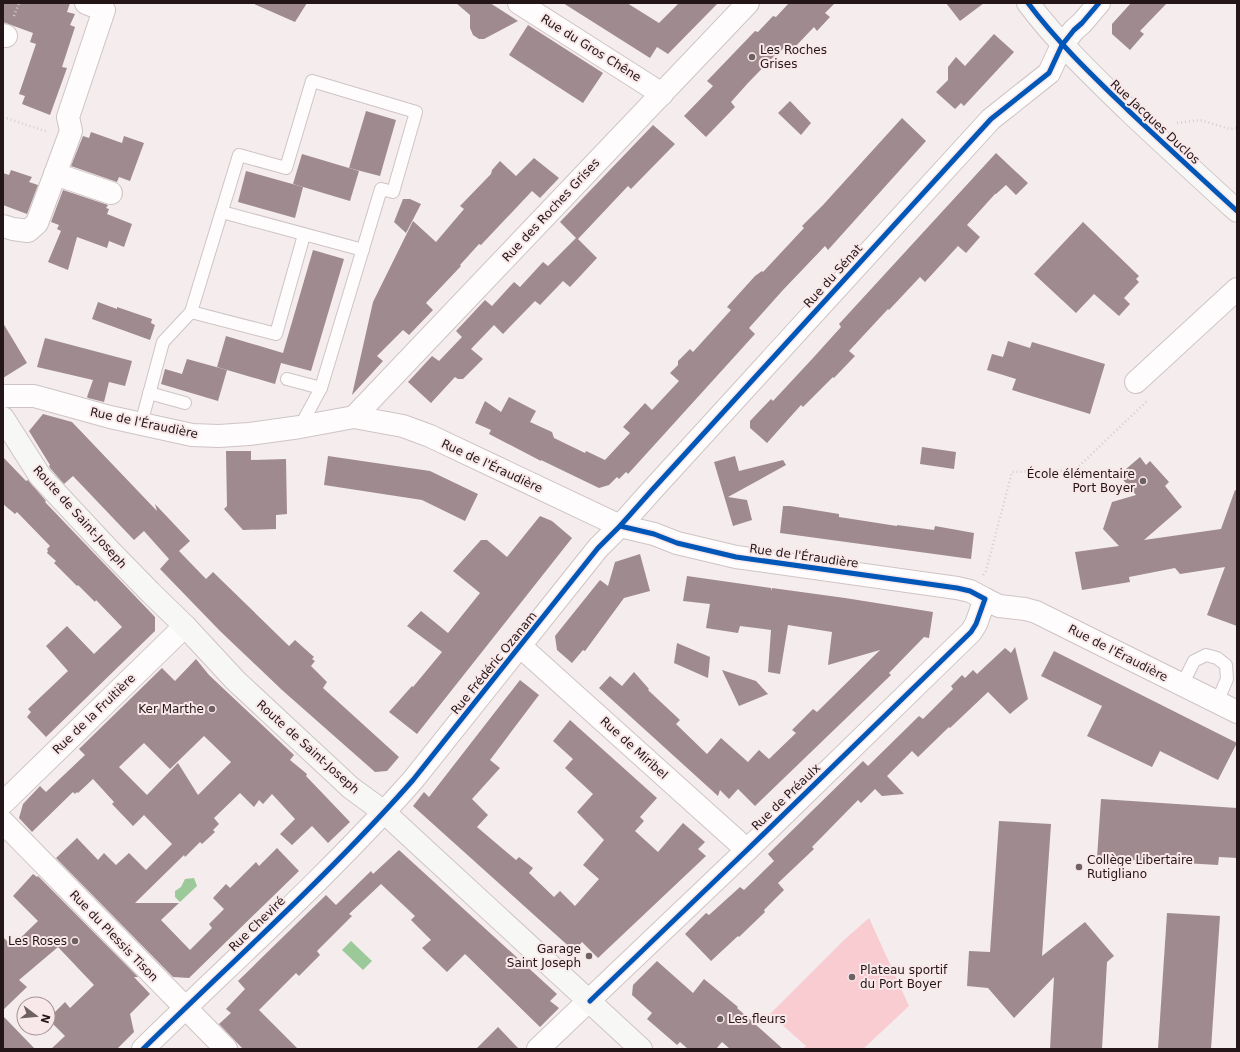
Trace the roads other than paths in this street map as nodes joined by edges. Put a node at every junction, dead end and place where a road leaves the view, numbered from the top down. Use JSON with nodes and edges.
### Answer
{"nodes":[{"id":1,"x":86,"y":3,"type":"edge"},
{"id":2,"x":519,"y":3,"type":"edge"},
{"id":3,"x":748,"y":3,"type":"edge"},
{"id":4,"x":1028,"y":3,"type":"edge"},
{"id":5,"x":1099,"y":3,"type":"edge"},
{"id":6,"x":1062,"y":45,"type":"junction"},
{"id":7,"x":662,"y":94,"type":"junction"},
{"id":8,"x":56,"y":174,"type":"junction"},
{"id":9,"x":111,"y":193,"type":"dead end"},
{"id":10,"x":1237,"y":211,"type":"edge"},
{"id":11,"x":222,"y":212,"type":"junction"},
{"id":12,"x":3,"y":226,"type":"edge"},
{"id":13,"x":304,"y":235,"type":"junction"},
{"id":14,"x":363,"y":250,"type":"junction"},
{"id":15,"x":1237,"y":289,"type":"edge"},
{"id":16,"x":191,"y":312,"type":"junction"},
{"id":17,"x":287,"y":379,"type":"dead end"},
{"id":18,"x":1136,"y":382,"type":"road end"},
{"id":19,"x":321,"y":388,"type":"junction"},
{"id":20,"x":149,"y":393,"type":"junction"},
{"id":21,"x":3,"y":396,"type":"edge"},
{"id":22,"x":184,"y":403,"type":"dead end"},
{"id":23,"x":354,"y":417,"type":"junction"},
{"id":24,"x":4,"y":423,"type":"edge"},
{"id":25,"x":141,"y":424,"type":"junction"},
{"id":26,"x":300,"y":427,"type":"junction"},
{"id":27,"x":620,"y":526,"type":"junction"},
{"id":28,"x":977,"y":595,"type":"junction"},
{"id":29,"x":185,"y":626,"type":"junction"},
{"id":30,"x":520,"y":646,"type":"junction"},
{"id":31,"x":1182,"y":685,"type":"junction"},
{"id":32,"x":1217,"y":702,"type":"junction"},
{"id":33,"x":1237,"y":712,"type":"edge"},
{"id":34,"x":3,"y":803,"type":"edge"},
{"id":35,"x":384,"y":812,"type":"junction"},
{"id":36,"x":3,"y":822,"type":"edge"},
{"id":37,"x":747,"y":850,"type":"junction"},
{"id":38,"x":590,"y":1001,"type":"junction"},
{"id":39,"x":185,"y":1008,"type":"junction"},
{"id":40,"x":143,"y":1049,"type":"edge"},
{"id":41,"x":226,"y":1049,"type":"edge"},
{"id":42,"x":538,"y":1049,"type":"edge"},
{"id":43,"x":641,"y":1049,"type":"edge"}],
"edges":[{"from":1,"to":8,"type":"street"},
{"from":2,"to":7,"type":"street","name":"Rue du Gros Chêne"},
{"from":3,"to":7,"type":"street","name":"Rue des Roches Grises"},
{"from":4,"to":6,"type":"street","name":"Rue Jacques Duclos"},
{"from":5,"to":6,"type":"street","name":"Rue du Sénat"},
{"from":6,"to":10,"type":"street","name":"Rue Jacques Duclos"},
{"from":6,"to":27,"type":"street","name":"Rue du Sénat"},
{"from":7,"to":23,"type":"street","name":"Rue des Roches Grises"},
{"from":8,"to":9,"type":"street"},
{"from":8,"to":12,"type":"street"},
{"from":11,"to":13,"type":"lane"},
{"from":11,"to":14,"type":"lane"},
{"from":11,"to":16,"type":"lane"},
{"from":13,"to":14,"type":"lane"},
{"from":13,"to":16,"type":"lane"},
{"from":14,"to":19,"type":"lane"},
{"from":15,"to":18,"type":"street"},
{"from":16,"to":20,"type":"lane"},
{"from":17,"to":19,"type":"lane"},
{"from":19,"to":26,"type":"lane"},
{"from":20,"to":22,"type":"lane"},
{"from":20,"to":25,"type":"lane"},
{"from":21,"to":25,"type":"street","name":"Rue de l'Éraudière"},
{"from":23,"to":26,"type":"street","name":"Rue de l'Éraudière"},
{"from":23,"to":27,"type":"street","name":"Rue de l'Éraudière"},
{"from":24,"to":29,"type":"street","name":"Route de Saint-Joseph"},
{"from":25,"to":26,"type":"street","name":"Rue de l'Éraudière"},
{"from":27,"to":28,"type":"street","name":"Rue de l'Éraudière"},
{"from":27,"to":30,"type":"street","name":"Rue Frédéric Ozanam"},
{"from":28,"to":31,"type":"street","name":"Rue de l'Éraudière"},
{"from":28,"to":37,"type":"street","name":"Rue de Préaulx"},
{"from":29,"to":34,"type":"street","name":"Rue de la Fruitière"},
{"from":29,"to":35,"type":"street","name":"Route de Saint-Joseph"},
{"from":30,"to":35,"type":"street","name":"Rue Frédéric Ozanam"},
{"from":30,"to":37,"type":"street","name":"Rue de Miribel"},
{"from":31,"to":32,"type":"street","name":"Rue de l'Éraudière"},
{"from":31,"to":32,"type":"lane"},
{"from":32,"to":33,"type":"street","name":"Rue de l'Éraudière"},
{"from":35,"to":38,"type":"street","name":"Route de Saint-Joseph"},
{"from":35,"to":39,"type":"street","name":"Rue Cheviré"},
{"from":36,"to":39,"type":"street","name":"Rue du Plessis Tison"},
{"from":37,"to":38,"type":"street","name":"Rue de Préaulx"},
{"from":38,"to":42,"type":"street","name":"Rue de Préaulx"},
{"from":38,"to":43,"type":"street","name":"Route de Saint-Joseph"},
{"from":39,"to":40,"type":"street","name":"Rue Cheviré"},
{"from":39,"to":41,"type":"street","name":"Rue du Plessis Tison"}]}
